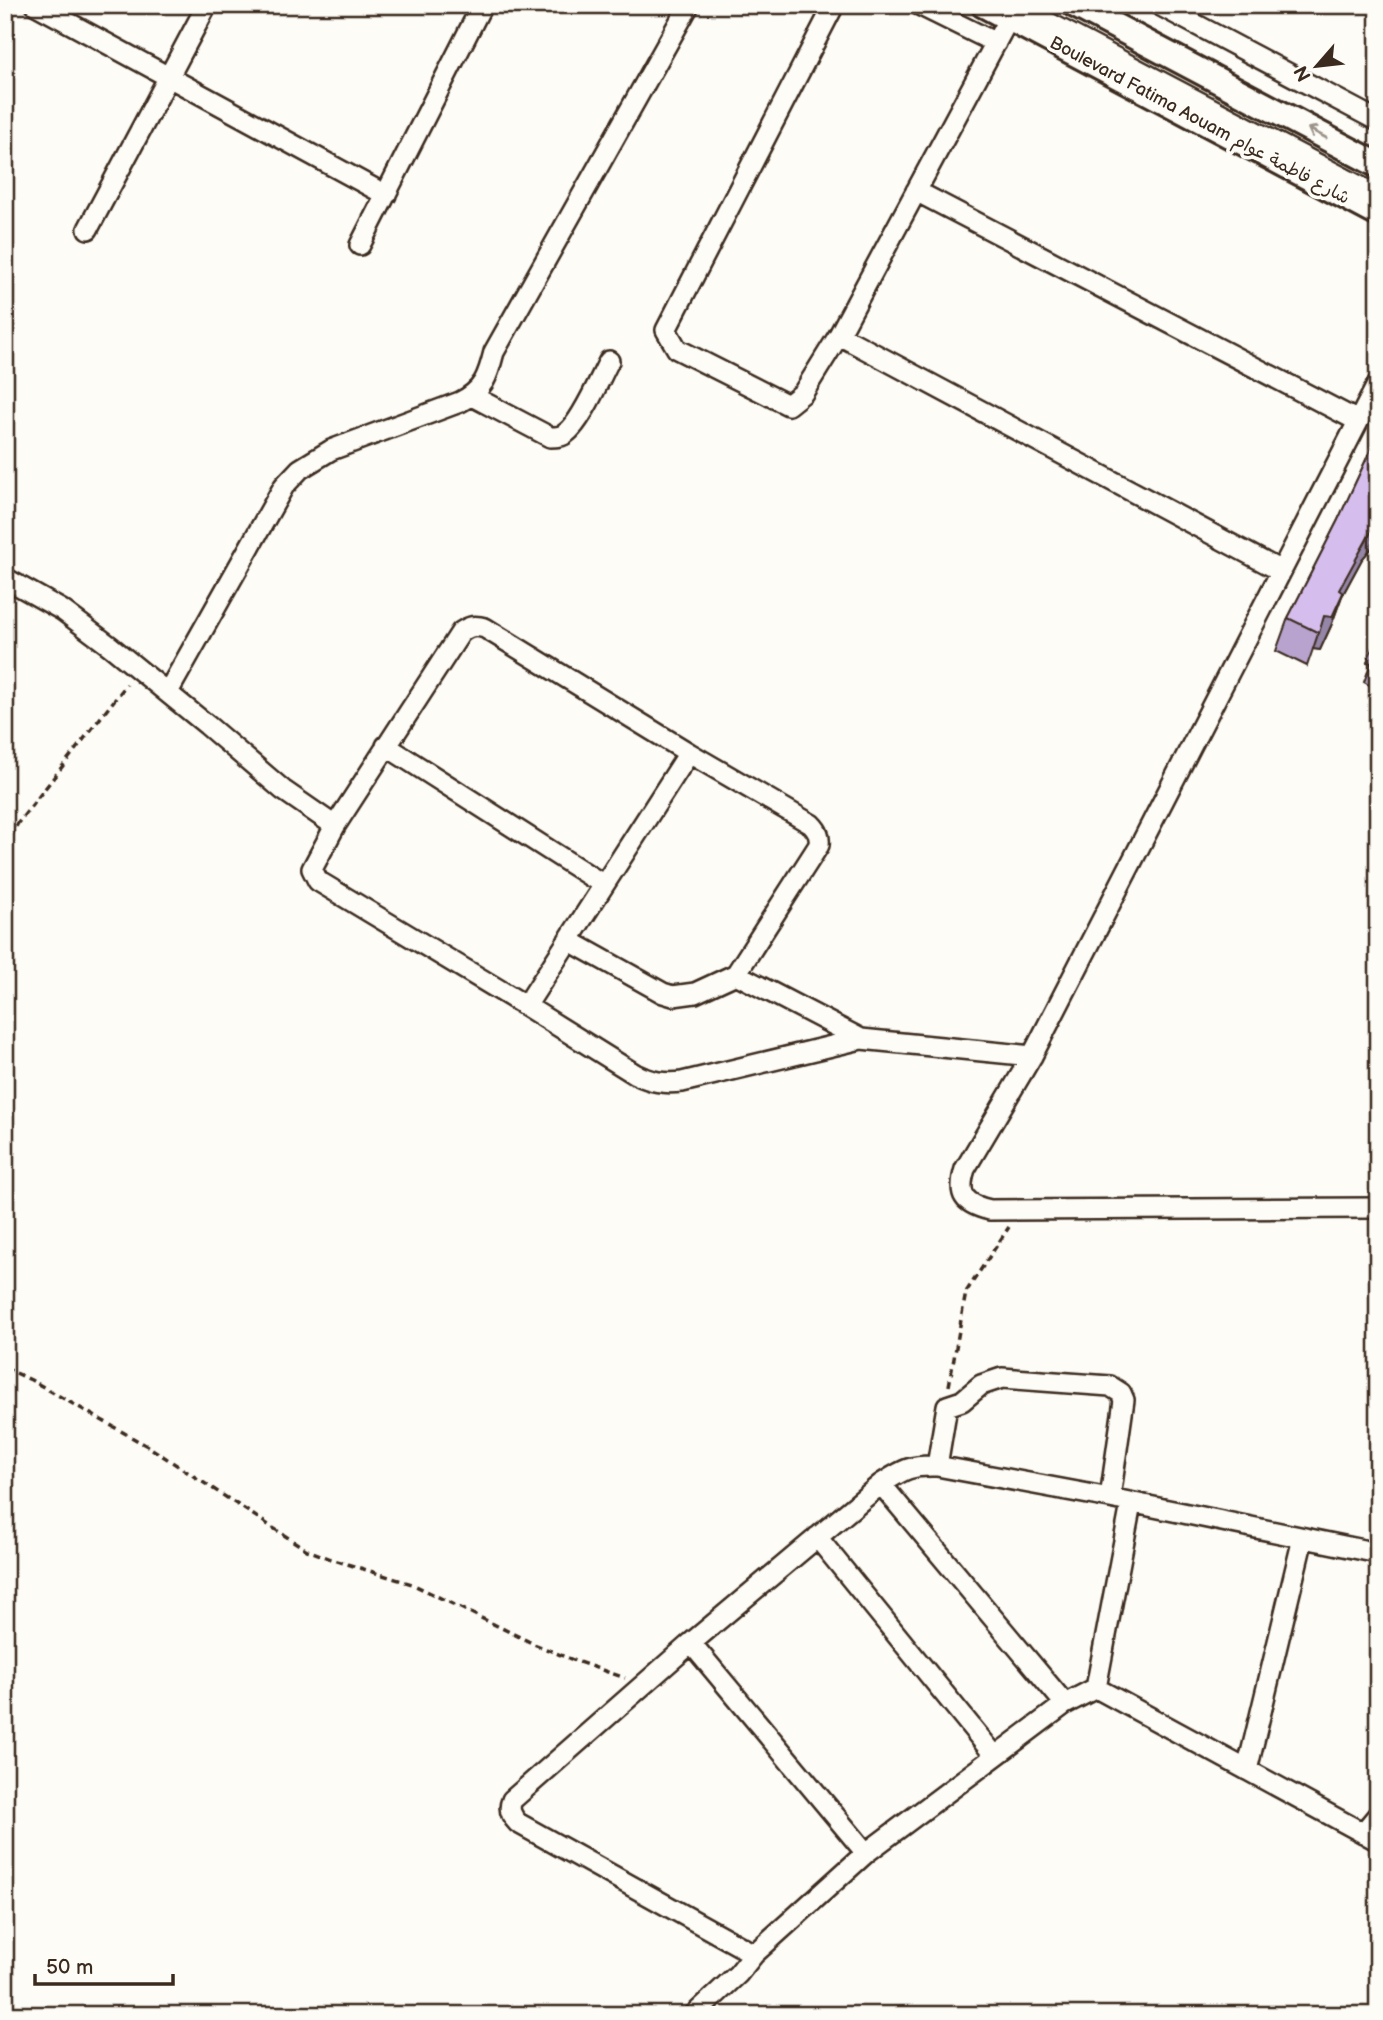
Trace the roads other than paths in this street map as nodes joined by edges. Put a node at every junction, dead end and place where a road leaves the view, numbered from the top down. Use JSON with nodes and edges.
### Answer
{"nodes":[{"id":1,"x":36,"y":5,"type":"edge"},
{"id":2,"x":207,"y":5,"type":"edge"},
{"id":3,"x":482,"y":5,"type":"edge"},
{"id":4,"x":689,"y":5,"type":"edge"},
{"id":5,"x":834,"y":5,"type":"edge"},
{"id":6,"x":919,"y":5,"type":"edge"},
{"id":7,"x":985,"y":5,"type":"edge"},
{"id":8,"x":1075,"y":5,"type":"edge"},
{"id":9,"x":1159,"y":5,"type":"edge"},
{"id":10,"x":1017,"y":10,"type":"edge"},
{"id":11,"x":996,"y":43,"type":"junction"},
{"id":12,"x":169,"y":77,"type":"junction"},
{"id":13,"x":1378,"y":121,"type":"edge"},
{"id":14,"x":1378,"y":164,"type":"edge"},
{"id":15,"x":1378,"y":189,"type":"edge"},
{"id":16,"x":916,"y":191,"type":"junction"},
{"id":17,"x":386,"y":195,"type":"junction"},
{"id":18,"x":1378,"y":196,"type":"edge"},
{"id":19,"x":1378,"y":214,"type":"edge"},
{"id":20,"x":88,"y":229,"type":"dead end"},
{"id":21,"x":360,"y":246,"type":"dead end"},
{"id":22,"x":839,"y":335,"type":"junction"},
{"id":23,"x":609,"y":361,"type":"dead end"},
{"id":24,"x":1378,"y":383,"type":"edge"},
{"id":25,"x":472,"y":396,"type":"junction"},
{"id":26,"x":1358,"y":421,"type":"junction"},
{"id":27,"x":1281,"y":571,"type":"junction"},
{"id":28,"x":5,"y":578,"type":"edge"},
{"id":29,"x":168,"y":692,"type":"junction"},
{"id":30,"x":386,"y":746,"type":"junction"},
{"id":31,"x":689,"y":753,"type":"junction"},
{"id":32,"x":335,"y":826,"type":"junction"},
{"id":33,"x":604,"y":885,"type":"junction"},
{"id":34,"x":568,"y":940,"type":"junction"},
{"id":35,"x":736,"y":974,"type":"junction"},
{"id":36,"x":526,"y":1006,"type":"junction"},
{"id":37,"x":861,"y":1039,"type":"junction"},
{"id":38,"x":1032,"y":1056,"type":"junction"},
{"id":39,"x":1378,"y":1208,"type":"edge"},
{"id":40,"x":937,"y":1466,"type":"junction"},
{"id":41,"x":881,"y":1485,"type":"junction"},
{"id":42,"x":1110,"y":1498,"type":"junction"},
{"id":43,"x":1131,"y":1504,"type":"junction"},
{"id":44,"x":817,"y":1537,"type":"junction"},
{"id":45,"x":1303,"y":1538,"type":"junction"},
{"id":46,"x":1378,"y":1553,"type":"edge"},
{"id":47,"x":691,"y":1643,"type":"junction"},
{"id":48,"x":1096,"y":1688,"type":"junction"},
{"id":49,"x":1065,"y":1703,"type":"junction"},
{"id":50,"x":995,"y":1756,"type":"junction"},
{"id":51,"x":1247,"y":1770,"type":"junction"},
{"id":52,"x":1378,"y":1815,"type":"edge"},
{"id":53,"x":1371,"y":1837,"type":"edge"},
{"id":54,"x":866,"y":1853,"type":"junction"},
{"id":55,"x":754,"y":1954,"type":"junction"},
{"id":56,"x":694,"y":2015,"type":"edge"}],
"edges":[{"from":1,"to":12,"type":"street"},
{"from":2,"to":12,"type":"street"},
{"from":3,"to":17,"type":"street"},
{"from":4,"to":25,"type":"street"},
{"from":5,"to":22,"type":"street"},
{"from":6,"to":11,"type":"street"},
{"from":7,"to":10,"type":"main road","name":"Boulevard Fatima Aouam شارع فاطمة عوام"},
{"from":14,"to":8,"type":"main road","one_way":true},
{"from":9,"to":13,"type":"street"},
{"from":10,"to":11,"type":"street"},
{"from":10,"to":15,"type":"street"},
{"from":10,"to":18,"type":"street"},
{"from":10,"to":19,"type":"main road","name":"Boulevard Fatima Aouam شارع فاطمة عوام"},
{"from":11,"to":16,"type":"street"},
{"from":12,"to":17,"type":"street"},
{"from":12,"to":20,"type":"street"},
{"from":16,"to":22,"type":"street"},
{"from":16,"to":26,"type":"street"},
{"from":17,"to":21,"type":"street"},
{"from":22,"to":27,"type":"street"},
{"from":23,"to":25,"type":"street"},
{"from":24,"to":26,"type":"street"},
{"from":25,"to":29,"type":"street"},
{"from":26,"to":27,"type":"street"},
{"from":27,"to":38,"type":"street"},
{"from":28,"to":29,"type":"street"},
{"from":29,"to":32,"type":"street"},
{"from":30,"to":31,"type":"street"},
{"from":30,"to":32,"type":"street"},
{"from":30,"to":33,"type":"street"},
{"from":31,"to":33,"type":"street"},
{"from":31,"to":35,"type":"street"},
{"from":32,"to":36,"type":"street"},
{"from":33,"to":34,"type":"street"},
{"from":34,"to":35,"type":"street"},
{"from":34,"to":36,"type":"street"},
{"from":35,"to":37,"type":"street"},
{"from":36,"to":37,"type":"street"},
{"from":37,"to":38,"type":"street"},
{"from":38,"to":39,"type":"street"},
{"from":40,"to":41,"type":"street"},
{"from":40,"to":42,"type":"street"},
{"from":40,"to":42,"type":"street"},
{"from":41,"to":44,"type":"street"},
{"from":41,"to":49,"type":"street"},
{"from":42,"to":43,"type":"street"},
{"from":43,"to":45,"type":"street"},
{"from":43,"to":48,"type":"street"},
{"from":44,"to":47,"type":"street"},
{"from":44,"to":50,"type":"street"},
{"from":45,"to":46,"type":"street"},
{"from":45,"to":51,"type":"street"},
{"from":47,"to":54,"type":"street"},
{"from":47,"to":55,"type":"street"},
{"from":48,"to":49,"type":"street"},
{"from":48,"to":51,"type":"street"},
{"from":49,"to":50,"type":"street"},
{"from":50,"to":54,"type":"street"},
{"from":51,"to":53,"type":"street"},
{"from":52,"to":53,"type":"street"},
{"from":54,"to":55,"type":"street"},
{"from":55,"to":56,"type":"street"}]}
